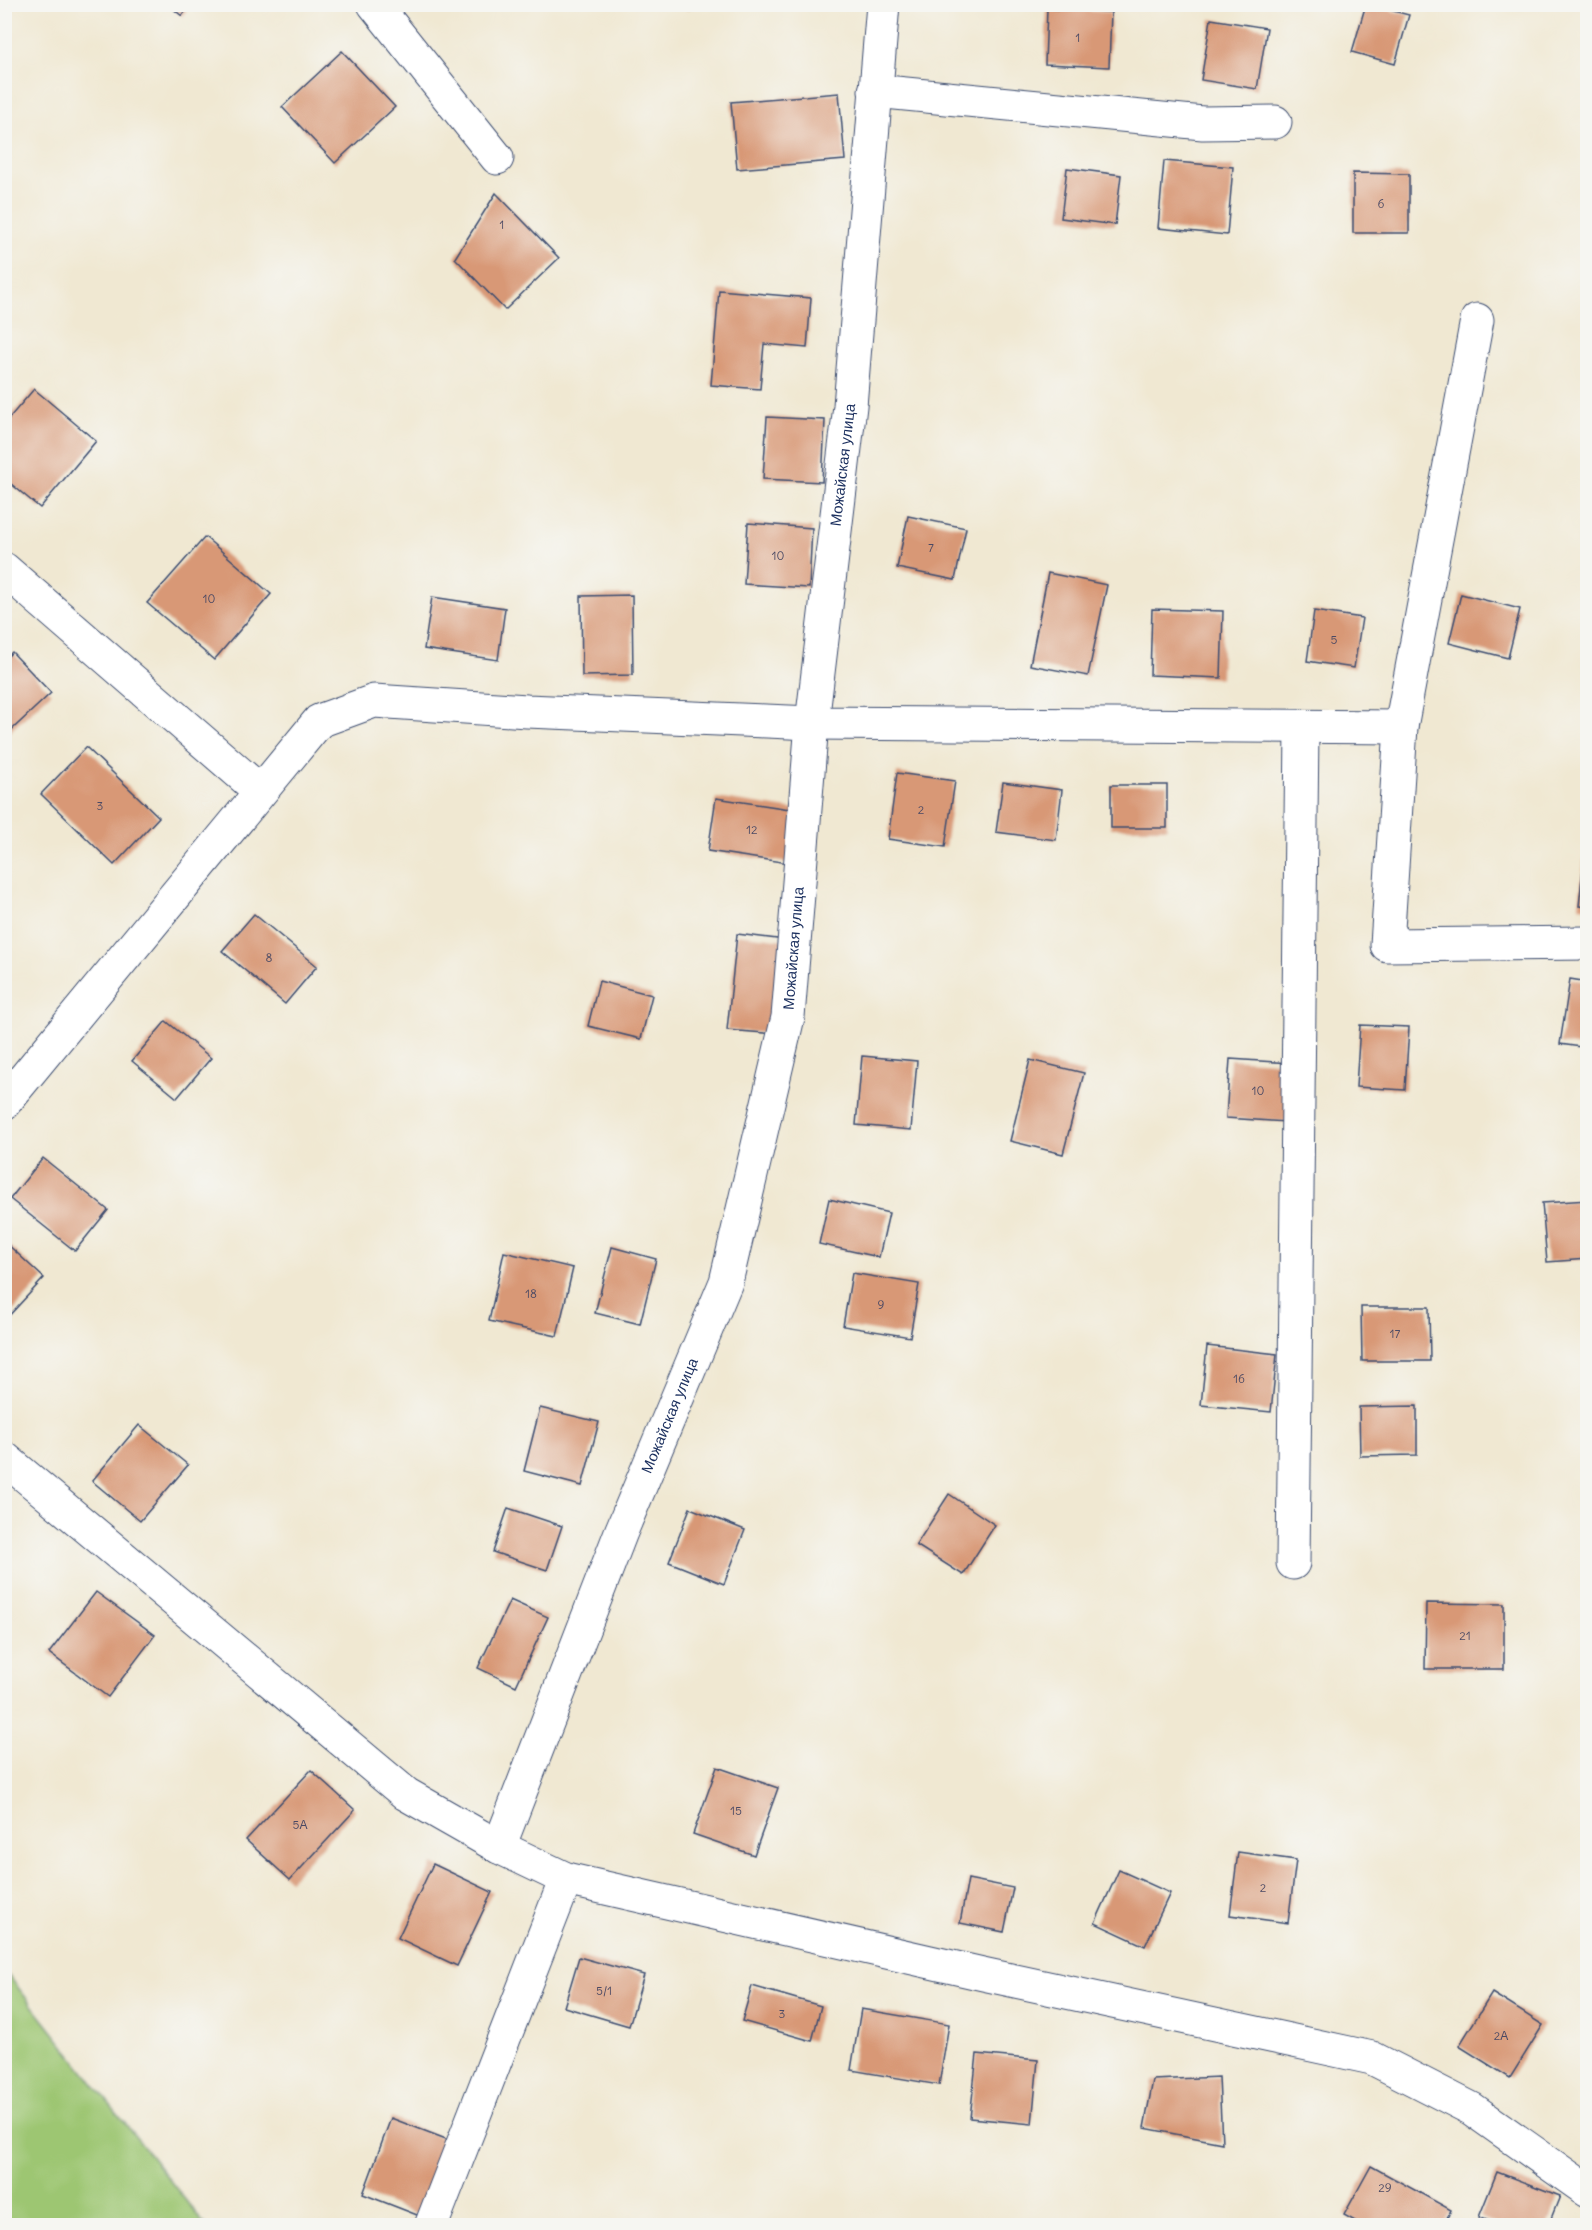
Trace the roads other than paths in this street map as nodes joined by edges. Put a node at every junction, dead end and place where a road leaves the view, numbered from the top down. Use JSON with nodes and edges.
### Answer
{"nodes":[{"id":1,"x":374,"y":4,"type":"edge"},
{"id":2,"x":884,"y":4,"type":"edge"},
{"id":3,"x":875,"y":91,"type":"junction"},
{"id":4,"x":1275,"y":122,"type":"dead end"},
{"id":5,"x":497,"y":158,"type":"dead end"},
{"id":6,"x":1477,"y":320,"type":"dead end"},
{"id":7,"x":4,"y":569,"type":"edge"},
{"id":8,"x":812,"y":723,"type":"junction"},
{"id":9,"x":1401,"y":727,"type":"junction"},
{"id":10,"x":1302,"y":728,"type":"junction"},
{"id":11,"x":260,"y":791,"type":"junction"},
{"id":12,"x":1587,"y":943,"type":"edge"},
{"id":13,"x":4,"y":1103,"type":"edge"},
{"id":14,"x":4,"y":1458,"type":"edge"},
{"id":15,"x":1293,"y":1563,"type":"dead end"},
{"id":16,"x":499,"y":1847,"type":"junction"},
{"id":17,"x":566,"y":1879,"type":"junction"},
{"id":18,"x":1587,"y":2191,"type":"edge"},
{"id":19,"x":431,"y":2226,"type":"edge"}],
"edges":[{"from":1,"to":5,"type":"street"},
{"from":2,"to":3,"type":"street","name":"Можайская улица"},
{"from":3,"to":4,"type":"street"},
{"from":3,"to":8,"type":"street","name":"Можайская улица"},
{"from":6,"to":9,"type":"street"},
{"from":7,"to":11,"type":"street"},
{"from":8,"to":10,"type":"street"},
{"from":8,"to":11,"type":"street"},
{"from":8,"to":16,"type":"street","name":"Можайская улица"},
{"from":9,"to":10,"type":"street"},
{"from":9,"to":12,"type":"street"},
{"from":10,"to":15,"type":"street"},
{"from":11,"to":13,"type":"street"},
{"from":14,"to":16,"type":"street"},
{"from":16,"to":17,"type":"street"},
{"from":17,"to":18,"type":"street"},
{"from":17,"to":19,"type":"street"}]}
